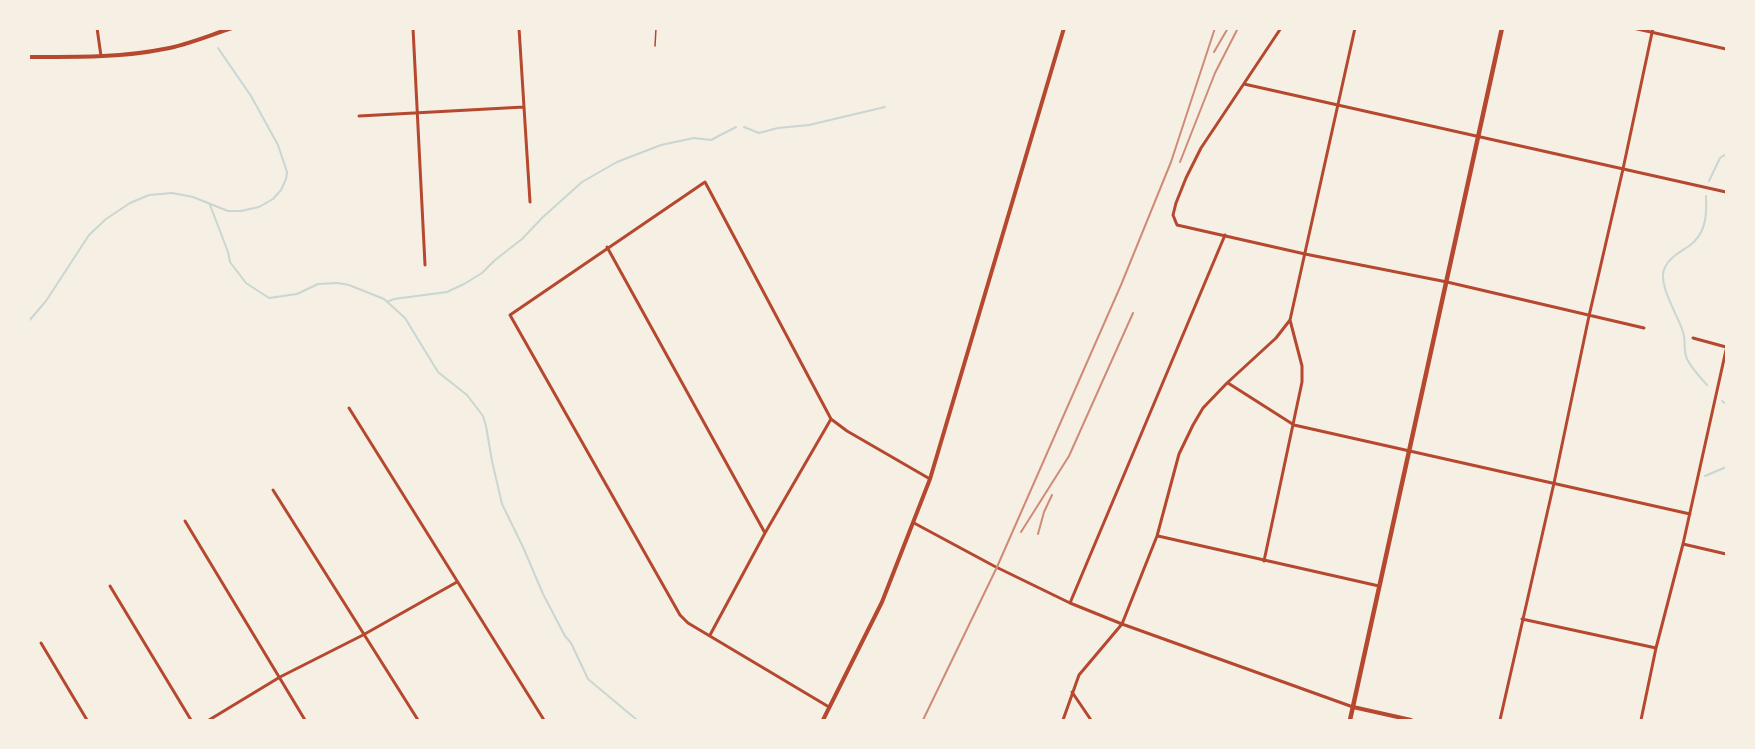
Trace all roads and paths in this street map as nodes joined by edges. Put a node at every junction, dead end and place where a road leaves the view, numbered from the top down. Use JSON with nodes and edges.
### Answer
{"nodes":[{"id":1,"x":97,"y":28,"type":"edge"},
{"id":2,"x":232,"y":28,"type":"edge"},
{"id":3,"x":413,"y":28,"type":"edge"},
{"id":4,"x":519,"y":28,"type":"edge"},
{"id":5,"x":656,"y":28,"type":"edge"},
{"id":6,"x":1064,"y":28,"type":"edge"},
{"id":7,"x":1281,"y":28,"type":"edge"},
{"id":8,"x":1355,"y":28,"type":"edge"},
{"id":9,"x":1502,"y":28,"type":"edge"},
{"id":10,"x":1633,"y":28,"type":"edge"},
{"id":11,"x":1652,"y":31,"type":"edge"},
{"id":12,"x":655,"y":46,"type":"dead end"},
{"id":13,"x":1726,"y":49,"type":"edge"},
{"id":14,"x":102,"y":56,"type":"junction"},
{"id":15,"x":28,"y":57,"type":"edge"},
{"id":16,"x":1244,"y":84,"type":"junction"},
{"id":17,"x":1339,"y":105,"type":"junction"},
{"id":18,"x":524,"y":107,"type":"junction"},
{"id":19,"x":417,"y":113,"type":"junction"},
{"id":20,"x":358,"y":116,"type":"dead end"},
{"id":21,"x":1478,"y":137,"type":"junction"},
{"id":22,"x":1623,"y":169,"type":"junction"},
{"id":23,"x":1726,"y":192,"type":"edge"},
{"id":24,"x":530,"y":202,"type":"dead end"},
{"id":25,"x":1225,"y":235,"type":"junction"},
{"id":26,"x":607,"y":247,"type":"junction"},
{"id":27,"x":1305,"y":254,"type":"junction"},
{"id":28,"x":425,"y":265,"type":"dead end"},
{"id":29,"x":1447,"y":282,"type":"junction"},
{"id":30,"x":1589,"y":316,"type":"junction"},
{"id":31,"x":1290,"y":320,"type":"junction"},
{"id":32,"x":1644,"y":328,"type":"dead end"},
{"id":33,"x":1693,"y":338,"type":"dead end"},
{"id":34,"x":1726,"y":349,"type":"edge"},
{"id":35,"x":1227,"y":382,"type":"junction"},
{"id":36,"x":349,"y":408,"type":"dead end"},
{"id":37,"x":831,"y":418,"type":"junction"},
{"id":38,"x":1294,"y":425,"type":"junction"},
{"id":39,"x":1409,"y":451,"type":"junction"},
{"id":40,"x":930,"y":479,"type":"junction"},
{"id":41,"x":1554,"y":483,"type":"junction"},
{"id":42,"x":273,"y":490,"type":"dead end"},
{"id":43,"x":1690,"y":514,"type":"junction"},
{"id":44,"x":185,"y":521,"type":"dead end"},
{"id":45,"x":914,"y":523,"type":"junction"},
{"id":46,"x":765,"y":533,"type":"junction"},
{"id":47,"x":1157,"y":536,"type":"junction"},
{"id":48,"x":1683,"y":544,"type":"junction"},
{"id":49,"x":1726,"y":554,"type":"edge"},
{"id":50,"x":1264,"y":561,"type":"junction"},
{"id":51,"x":457,"y":582,"type":"junction"},
{"id":52,"x":110,"y":586,"type":"dead end"},
{"id":53,"x":1378,"y":586,"type":"junction"},
{"id":54,"x":1070,"y":603,"type":"junction"},
{"id":55,"x":1522,"y":619,"type":"junction"},
{"id":56,"x":1122,"y":624,"type":"junction"},
{"id":57,"x":363,"y":635,"type":"junction"},
{"id":58,"x":710,"y":635,"type":"junction"},
{"id":59,"x":41,"y":642,"type":"dead end"},
{"id":60,"x":1656,"y":648,"type":"junction"},
{"id":61,"x":280,"y":677,"type":"junction"},
{"id":62,"x":1072,"y":692,"type":"junction"},
{"id":63,"x":830,"y":707,"type":"junction"},
{"id":64,"x":1353,"y":707,"type":"junction"},
{"id":65,"x":87,"y":720,"type":"edge"},
{"id":66,"x":191,"y":720,"type":"edge"},
{"id":67,"x":209,"y":720,"type":"edge"},
{"id":68,"x":305,"y":720,"type":"edge"},
{"id":69,"x":418,"y":720,"type":"edge"},
{"id":70,"x":544,"y":720,"type":"edge"},
{"id":71,"x":823,"y":720,"type":"edge"},
{"id":72,"x":1063,"y":720,"type":"edge"},
{"id":73,"x":1092,"y":720,"type":"edge"},
{"id":74,"x":1350,"y":720,"type":"edge"},
{"id":75,"x":1411,"y":720,"type":"edge"},
{"id":76,"x":1500,"y":720,"type":"edge"},
{"id":77,"x":1641,"y":720,"type":"edge"}],
"edges":[{"from":1,"to":14,"type":"street"},
{"from":2,"to":14,"type":"street"},
{"from":3,"to":19,"type":"street"},
{"from":4,"to":18,"type":"street"},
{"from":5,"to":12,"type":"lane"},
{"from":6,"to":40,"type":"street"},
{"from":7,"to":16,"type":"street"},
{"from":8,"to":17,"type":"street"},
{"from":9,"to":21,"type":"main road"},
{"from":10,"to":11,"type":"street"},
{"from":11,"to":13,"type":"street"},
{"from":11,"to":22,"type":"street"},
{"from":14,"to":15,"type":"street"},
{"from":16,"to":17,"type":"street"},
{"from":16,"to":25,"type":"street"},
{"from":17,"to":21,"type":"street"},
{"from":17,"to":27,"type":"street"},
{"from":18,"to":19,"type":"street"},
{"from":18,"to":24,"type":"street"},
{"from":19,"to":20,"type":"street"},
{"from":19,"to":28,"type":"street"},
{"from":21,"to":22,"type":"street"},
{"from":21,"to":29,"type":"main road"},
{"from":22,"to":23,"type":"street"},
{"from":22,"to":30,"type":"street"},
{"from":25,"to":27,"type":"street"},
{"from":25,"to":54,"type":"street"},
{"from":26,"to":37,"type":"street"},
{"from":26,"to":46,"type":"street"},
{"from":26,"to":58,"type":"street"},
{"from":27,"to":29,"type":"street"},
{"from":27,"to":31,"type":"street"},
{"from":29,"to":30,"type":"street"},
{"from":29,"to":39,"type":"main road"},
{"from":30,"to":32,"type":"street"},
{"from":30,"to":41,"type":"street"},
{"from":31,"to":35,"type":"street"},
{"from":31,"to":38,"type":"street"},
{"from":33,"to":34,"type":"street"},
{"from":34,"to":43,"type":"street"},
{"from":35,"to":38,"type":"street"},
{"from":35,"to":47,"type":"street"},
{"from":36,"to":51,"type":"street"},
{"from":37,"to":40,"type":"street"},
{"from":37,"to":46,"type":"street"},
{"from":38,"to":39,"type":"street"},
{"from":38,"to":50,"type":"street"},
{"from":39,"to":41,"type":"street"},
{"from":39,"to":53,"type":"main road"},
{"from":40,"to":45,"type":"street"},
{"from":41,"to":43,"type":"street"},
{"from":41,"to":55,"type":"street"},
{"from":42,"to":57,"type":"street"},
{"from":43,"to":48,"type":"street"},
{"from":44,"to":61,"type":"street"},
{"from":45,"to":54,"type":"street"},
{"from":45,"to":63,"type":"street"},
{"from":46,"to":58,"type":"street"},
{"from":47,"to":50,"type":"street"},
{"from":47,"to":56,"type":"street"},
{"from":48,"to":49,"type":"street"},
{"from":48,"to":60,"type":"street"},
{"from":50,"to":53,"type":"street"},
{"from":51,"to":57,"type":"street"},
{"from":51,"to":70,"type":"street"},
{"from":52,"to":66,"type":"street"},
{"from":53,"to":64,"type":"main road"},
{"from":54,"to":56,"type":"street"},
{"from":55,"to":60,"type":"street"},
{"from":55,"to":76,"type":"street"},
{"from":56,"to":62,"type":"street"},
{"from":56,"to":64,"type":"street"},
{"from":57,"to":61,"type":"street"},
{"from":57,"to":69,"type":"street"},
{"from":58,"to":63,"type":"street"},
{"from":59,"to":65,"type":"street"},
{"from":60,"to":77,"type":"street"},
{"from":61,"to":67,"type":"street"},
{"from":61,"to":68,"type":"street"},
{"from":62,"to":72,"type":"street"},
{"from":62,"to":73,"type":"street"},
{"from":63,"to":71,"type":"street"},
{"from":64,"to":74,"type":"main road"},
{"from":64,"to":75,"type":"street"}]}
